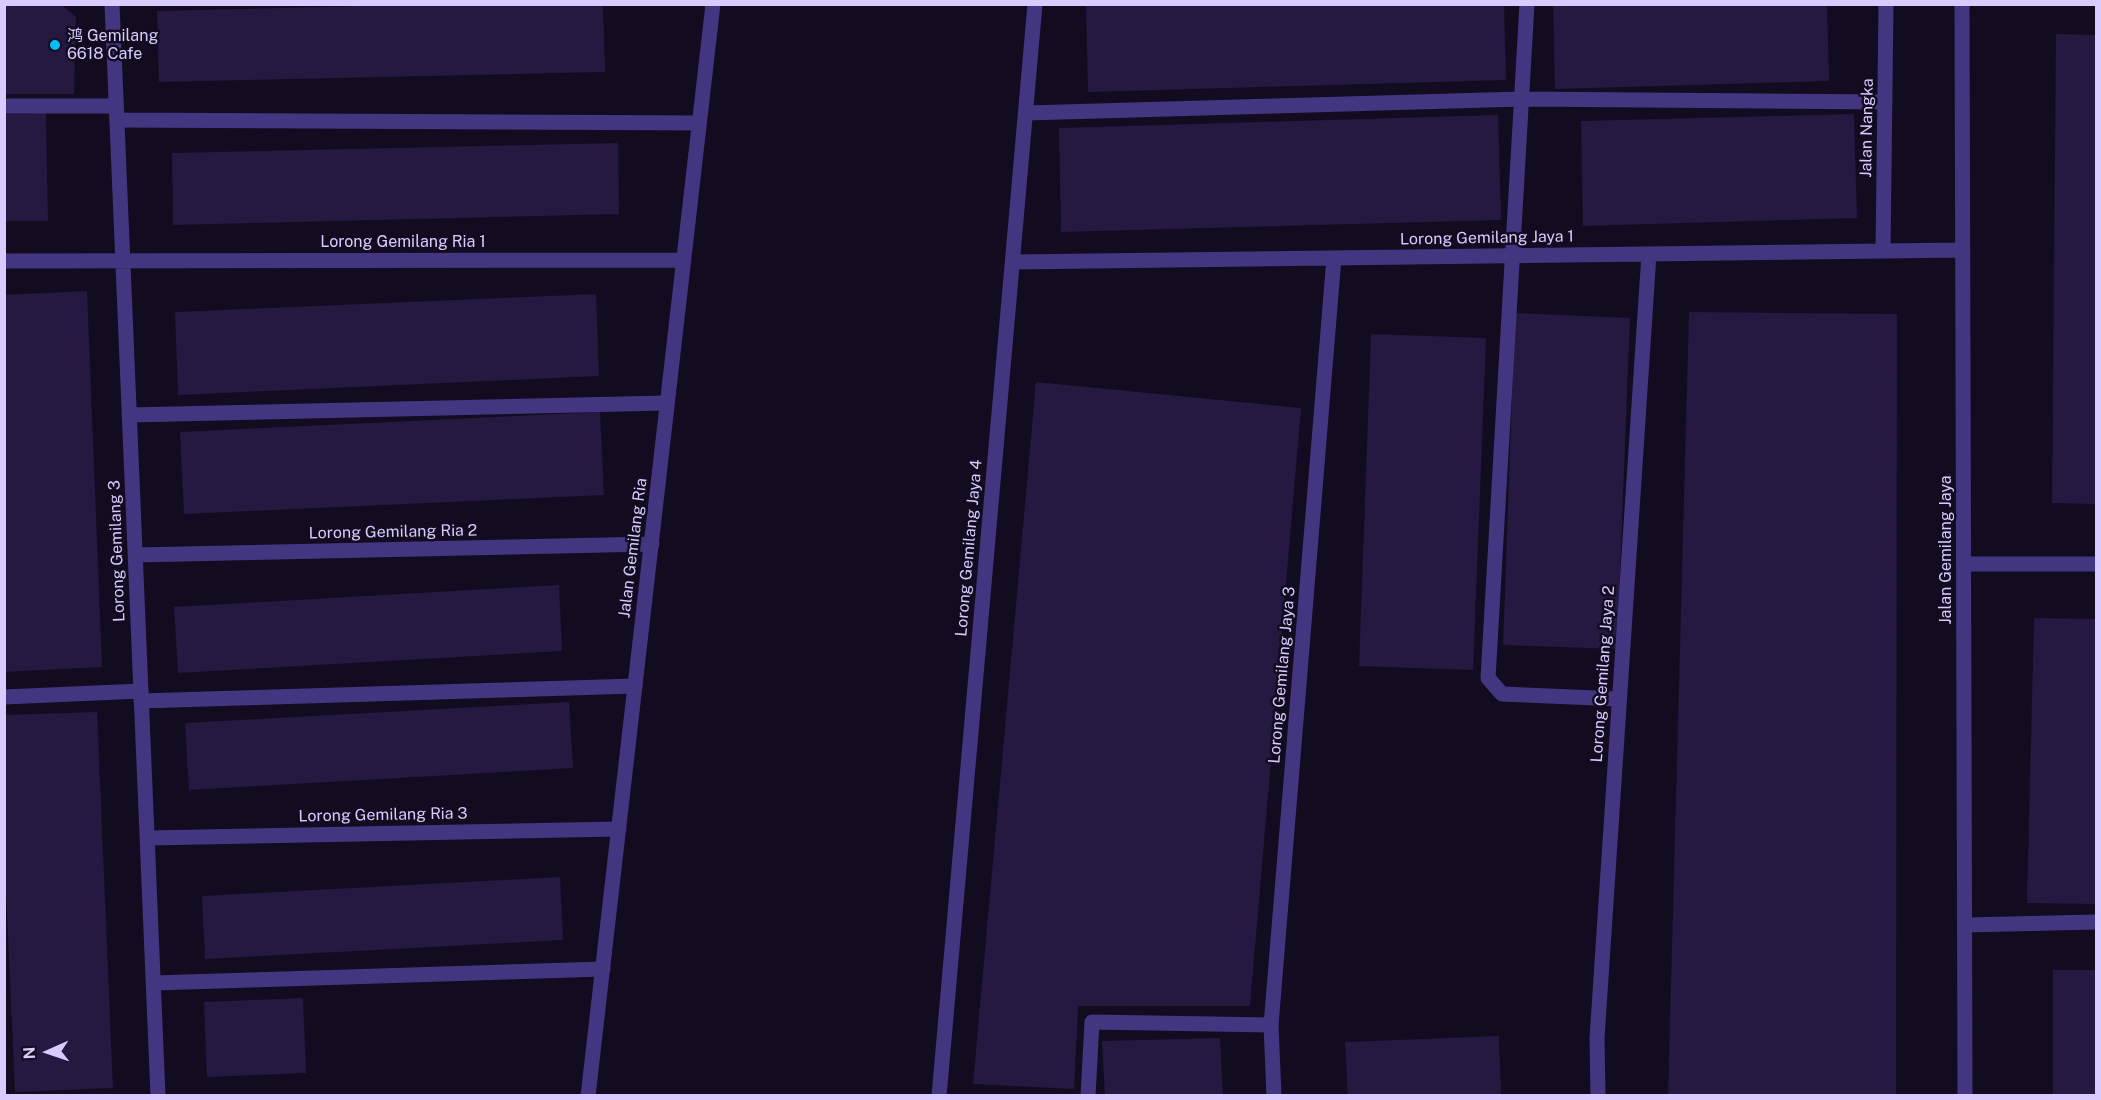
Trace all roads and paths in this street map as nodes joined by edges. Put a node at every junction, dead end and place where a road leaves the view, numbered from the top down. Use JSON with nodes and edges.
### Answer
{"nodes":[{"id":1,"x":112,"y":4,"type":"edge"},
{"id":2,"x":713,"y":4,"type":"edge"},
{"id":3,"x":1035,"y":4,"type":"edge"},
{"id":4,"x":1527,"y":4,"type":"edge"},
{"id":5,"x":1886,"y":4,"type":"edge"},
{"id":6,"x":1962,"y":4,"type":"edge"},
{"id":7,"x":1522,"y":99,"type":"junction"},
{"id":8,"x":1885,"y":102,"type":"junction"},
{"id":9,"x":4,"y":106,"type":"edge"},
{"id":10,"x":1026,"y":112,"type":"junction"},
{"id":11,"x":117,"y":113,"type":"junction"},
{"id":12,"x":699,"y":123,"type":"junction"},
{"id":13,"x":1963,"y":250,"type":"junction"},
{"id":14,"x":1883,"y":251,"type":"junction"},
{"id":15,"x":1649,"y":254,"type":"junction"},
{"id":16,"x":1512,"y":256,"type":"junction"},
{"id":17,"x":1334,"y":258,"type":"junction"},
{"id":18,"x":123,"y":260,"type":"junction"},
{"id":19,"x":684,"y":260,"type":"junction"},
{"id":20,"x":4,"y":261,"type":"edge"},
{"id":21,"x":1013,"y":262,"type":"junction"},
{"id":22,"x":668,"y":403,"type":"junction"},
{"id":23,"x":129,"y":415,"type":"junction"},
{"id":24,"x":652,"y":544,"type":"junction"},
{"id":25,"x":135,"y":555,"type":"junction"},
{"id":26,"x":1964,"y":564,"type":"junction"},
{"id":27,"x":2097,"y":564,"type":"edge"},
{"id":28,"x":635,"y":686,"type":"junction"},
{"id":29,"x":141,"y":696,"type":"junction"},
{"id":30,"x":4,"y":697,"type":"edge"},
{"id":31,"x":1619,"y":699,"type":"junction"},
{"id":32,"x":619,"y":829,"type":"junction"},
{"id":33,"x":148,"y":838,"type":"junction"},
{"id":34,"x":2097,"y":922,"type":"edge"},
{"id":35,"x":1965,"y":925,"type":"junction"},
{"id":36,"x":603,"y":969,"type":"junction"},
{"id":37,"x":154,"y":983,"type":"junction"},
{"id":38,"x":1271,"y":1025,"type":"junction"},
{"id":39,"x":158,"y":1095,"type":"edge"},
{"id":40,"x":588,"y":1095,"type":"edge"},
{"id":41,"x":939,"y":1095,"type":"edge"},
{"id":42,"x":1088,"y":1095,"type":"edge"},
{"id":43,"x":1274,"y":1095,"type":"edge"},
{"id":44,"x":1598,"y":1095,"type":"edge"},
{"id":45,"x":1965,"y":1095,"type":"edge"}],
"edges":[{"from":1,"to":11,"type":"street","name":"Lorong Gemilang 3"},
{"from":2,"to":12,"type":"street","name":"Jalan Gemilang Ria"},
{"from":3,"to":10,"type":"street","name":"Lorong Gemilang Jaya 4"},
{"from":4,"to":7,"type":"street"},
{"from":5,"to":8,"type":"street","name":"Jalan Nangka"},
{"from":6,"to":13,"type":"street","name":"Jalan Gemilang Jaya"},
{"from":7,"to":8,"type":"street"},
{"from":7,"to":10,"type":"street"},
{"from":7,"to":16,"type":"street"},
{"from":8,"to":14,"type":"street","name":"Jalan Nangka"},
{"from":9,"to":11,"type":"street"},
{"from":10,"to":21,"type":"street","name":"Lorong Gemilang Jaya 4"},
{"from":11,"to":12,"type":"street"},
{"from":11,"to":18,"type":"street","name":"Lorong Gemilang 3"},
{"from":12,"to":19,"type":"street","name":"Jalan Gemilang Ria"},
{"from":13,"to":14,"type":"street","name":"Lorong Gemilang Jaya 1"},
{"from":13,"to":26,"type":"street","name":"Jalan Gemilang Jaya"},
{"from":14,"to":15,"type":"street","name":"Lorong Gemilang Jaya 1"},
{"from":15,"to":16,"type":"street","name":"Lorong Gemilang Jaya 1"},
{"from":15,"to":31,"type":"street","name":"Lorong Gemilang Jaya 2"},
{"from":16,"to":17,"type":"street","name":"Lorong Gemilang Jaya 1"},
{"from":16,"to":31,"type":"street"},
{"from":17,"to":21,"type":"street","name":"Lorong Gemilang Jaya 1"},
{"from":17,"to":38,"type":"street","name":"Lorong Gemilang Jaya 3"},
{"from":18,"to":19,"type":"street","name":"Lorong Gemilang Ria 1"},
{"from":18,"to":20,"type":"street","name":"Lorong Gemilang Ria 1"},
{"from":18,"to":23,"type":"street","name":"Lorong Gemilang 3"},
{"from":19,"to":22,"type":"street","name":"Jalan Gemilang Ria"},
{"from":21,"to":41,"type":"street","name":"Lorong Gemilang Jaya 4"},
{"from":22,"to":23,"type":"street"},
{"from":22,"to":24,"type":"street","name":"Jalan Gemilang Ria"},
{"from":23,"to":25,"type":"street","name":"Lorong Gemilang 3"},
{"from":24,"to":25,"type":"street","name":"Lorong Gemilang Ria 2"},
{"from":24,"to":28,"type":"street","name":"Jalan Gemilang Ria"},
{"from":25,"to":29,"type":"street","name":"Lorong Gemilang 3"},
{"from":26,"to":27,"type":"street"},
{"from":26,"to":35,"type":"street","name":"Jalan Gemilang Jaya"},
{"from":28,"to":29,"type":"street"},
{"from":28,"to":32,"type":"street","name":"Jalan Gemilang Ria"},
{"from":29,"to":30,"type":"street"},
{"from":29,"to":33,"type":"street","name":"Lorong Gemilang 3"},
{"from":31,"to":44,"type":"street","name":"Lorong Gemilang Jaya 2"},
{"from":32,"to":33,"type":"street","name":"Lorong Gemilang Ria 3"},
{"from":32,"to":36,"type":"street","name":"Jalan Gemilang Ria"},
{"from":33,"to":37,"type":"street","name":"Lorong Gemilang 3"},
{"from":34,"to":35,"type":"street"},
{"from":35,"to":45,"type":"street","name":"Jalan Gemilang Jaya"},
{"from":36,"to":37,"type":"street"},
{"from":36,"to":40,"type":"street","name":"Jalan Gemilang Ria"},
{"from":37,"to":39,"type":"street","name":"Lorong Gemilang 3"},
{"from":38,"to":42,"type":"street"},
{"from":38,"to":43,"type":"street","name":"Lorong Gemilang Jaya 3"}]}
